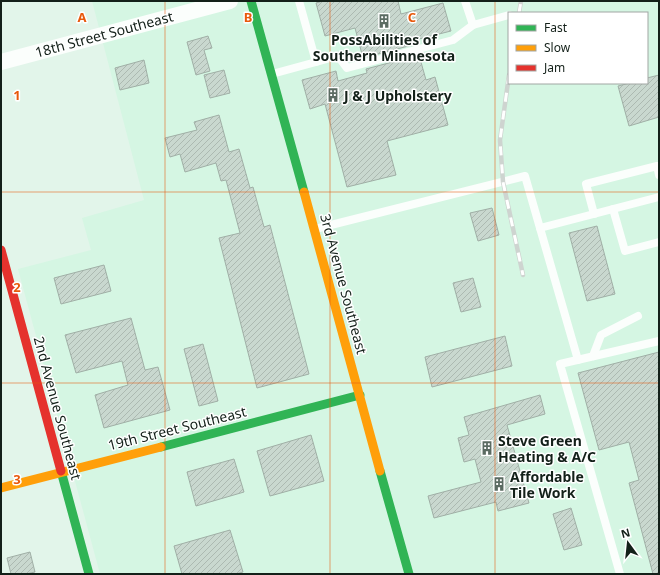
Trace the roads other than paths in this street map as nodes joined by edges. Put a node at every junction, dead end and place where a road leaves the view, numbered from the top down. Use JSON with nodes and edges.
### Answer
{"nodes":[{"id":1,"x":230,"y":1,"type":"edge"},
{"id":2,"x":252,"y":1,"type":"edge"},
{"id":3,"x":299,"y":1,"type":"edge"},
{"id":4,"x":465,"y":1,"type":"edge"},
{"id":5,"x":508,"y":15,"type":"edge"},
{"id":6,"x":473,"y":25,"type":"junction"},
{"id":7,"x":1,"y":62,"type":"edge"},
{"id":8,"x":316,"y":62,"type":"junction"},
{"id":9,"x":272,"y":75,"type":"junction"},
{"id":10,"x":659,"y":175,"type":"edge"},
{"id":11,"x":659,"y":197,"type":"edge"},
{"id":12,"x":613,"y":209,"type":"junction"},
{"id":13,"x":594,"y":214,"type":"junction"},
{"id":14,"x":540,"y":228,"type":"junction"},
{"id":15,"x":315,"y":230,"type":"junction"},
{"id":16,"x":659,"y":242,"type":"edge"},
{"id":17,"x":1,"y":250,"type":"edge"},
{"id":18,"x":638,"y":316,"type":"dead end"},
{"id":19,"x":659,"y":341,"type":"edge"},
{"id":20,"x":593,"y":356,"type":"junction"},
{"id":21,"x":578,"y":360,"type":"junction"},
{"id":22,"x":360,"y":395,"type":"junction"},
{"id":23,"x":61,"y":472,"type":"junction"},
{"id":24,"x":1,"y":488,"type":"edge"},
{"id":25,"x":89,"y":574,"type":"edge"},
{"id":26,"x":409,"y":574,"type":"edge"},
{"id":27,"x":620,"y":574,"type":"edge"}],
"edges":[{"from":1,"to":7,"type":"street","name":"18th Street Southeast"},
{"from":2,"to":9,"type":"street","name":"3rd Avenue Southeast"},
{"from":3,"to":8,"type":"lane"},
{"from":4,"to":6,"type":"lane"},
{"from":5,"to":6,"type":"lane"},
{"from":6,"to":8,"type":"lane"},
{"from":8,"to":9,"type":"lane"},
{"from":9,"to":15,"type":"street","name":"3rd Avenue Southeast"},
{"from":10,"to":13,"type":"lane"},
{"from":11,"to":12,"type":"lane"},
{"from":12,"to":13,"type":"lane"},
{"from":12,"to":16,"type":"lane"},
{"from":13,"to":14,"type":"lane"},
{"from":14,"to":15,"type":"lane"},
{"from":14,"to":21,"type":"lane"},
{"from":15,"to":22,"type":"street","name":"3rd Avenue Southeast"},
{"from":17,"to":23,"type":"street","name":"2nd Avenue Southeast"},
{"from":18,"to":20,"type":"lane"},
{"from":19,"to":20,"type":"lane"},
{"from":20,"to":21,"type":"lane"},
{"from":21,"to":27,"type":"lane"},
{"from":22,"to":23,"type":"street","name":"19th Street Southeast"},
{"from":22,"to":26,"type":"street","name":"3rd Avenue Southeast"},
{"from":23,"to":24,"type":"street","name":"19th Street Southeast"},
{"from":23,"to":25,"type":"street","name":"2nd Avenue Southeast"}]}
